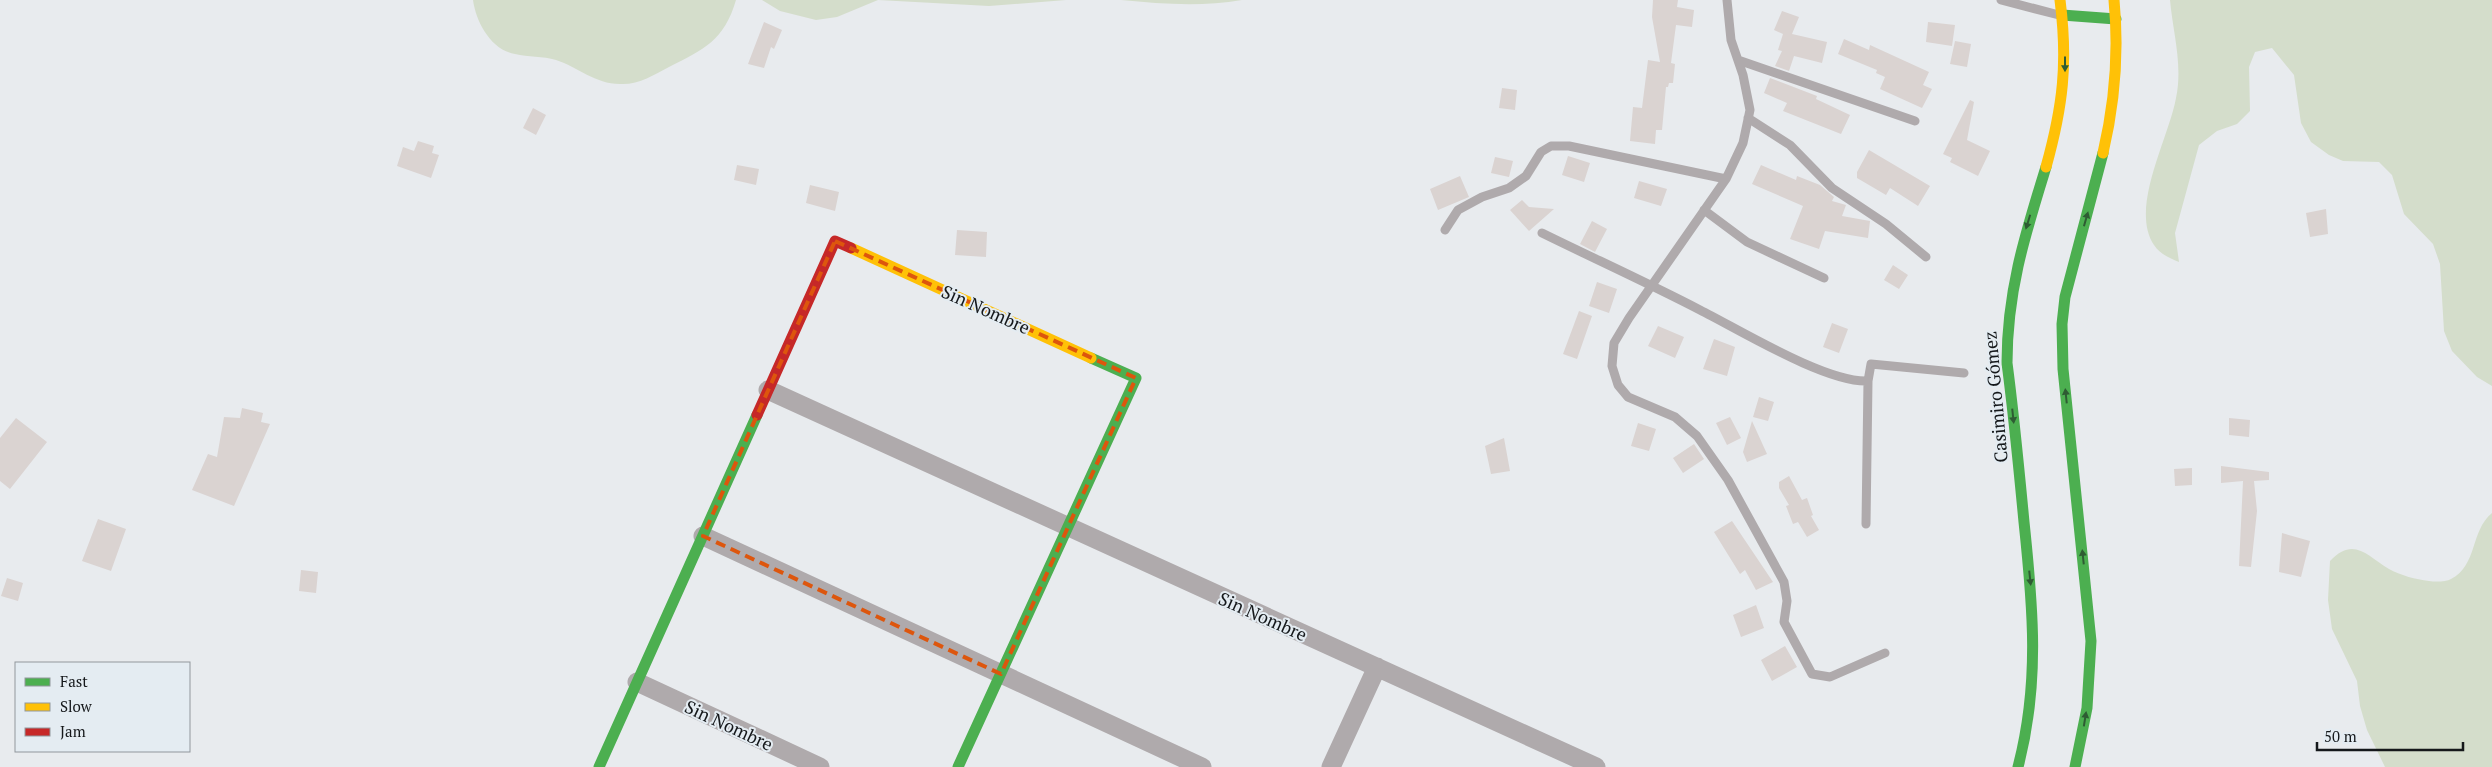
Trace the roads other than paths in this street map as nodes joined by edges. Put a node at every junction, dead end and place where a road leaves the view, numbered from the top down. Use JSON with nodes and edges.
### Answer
{"nodes":[{"id":1,"x":1727,"y":0,"type":"edge"},
{"id":2,"x":2001,"y":0,"type":"edge"},
{"id":3,"x":2060,"y":0,"type":"edge"},
{"id":4,"x":2114,"y":0,"type":"edge"},
{"id":5,"x":2062,"y":16,"type":"junction"},
{"id":6,"x":2116,"y":19,"type":"junction"},
{"id":7,"x":1738,"y":60,"type":"junction"},
{"id":8,"x":1748,"y":118,"type":"junction"},
{"id":9,"x":1915,"y":121,"type":"dead end"},
{"id":10,"x":1726,"y":179,"type":"junction"},
{"id":11,"x":1704,"y":210,"type":"junction"},
{"id":12,"x":1446,"y":230,"type":"dead end"},
{"id":13,"x":1542,"y":233,"type":"dead end"},
{"id":14,"x":1926,"y":257,"type":"dead end"},
{"id":15,"x":1824,"y":278,"type":"dead end"},
{"id":16,"x":1652,"y":285,"type":"junction"},
{"id":17,"x":1964,"y":373,"type":"dead end"},
{"id":18,"x":1868,"y":382,"type":"junction"},
{"id":19,"x":768,"y":390,"type":"junction"},
{"id":20,"x":1866,"y":524,"type":"dead end"},
{"id":21,"x":1068,"y":527,"type":"junction"},
{"id":22,"x":703,"y":536,"type":"junction"},
{"id":23,"x":1885,"y":652,"type":"dead end"},
{"id":24,"x":1377,"y":667,"type":"junction"},
{"id":25,"x":1001,"y":674,"type":"junction"},
{"id":26,"x":637,"y":682,"type":"junction"},
{"id":27,"x":599,"y":767,"type":"edge"},
{"id":28,"x":820,"y":767,"type":"edge"},
{"id":29,"x":958,"y":767,"type":"edge"},
{"id":30,"x":1202,"y":767,"type":"edge"},
{"id":31,"x":1330,"y":767,"type":"edge"},
{"id":32,"x":1596,"y":767,"type":"edge"},
{"id":33,"x":2018,"y":767,"type":"edge"},
{"id":34,"x":2075,"y":767,"type":"edge"}],
"edges":[{"from":1,"to":7,"type":"lane"},
{"from":2,"to":5,"type":"lane"},
{"from":3,"to":5,"type":"main road","name":"Casimiro Gómez"},
{"from":4,"to":6,"type":"main road"},
{"from":5,"to":6,"type":"main road"},
{"from":5,"to":33,"type":"main road","name":"Casimiro Gómez","one_way":true},
{"from":34,"to":6,"type":"main road","one_way":true},
{"from":7,"to":8,"type":"lane"},
{"from":7,"to":9,"type":"lane"},
{"from":8,"to":10,"type":"lane"},
{"from":8,"to":14,"type":"lane"},
{"from":10,"to":11,"type":"lane"},
{"from":10,"to":12,"type":"lane"},
{"from":11,"to":15,"type":"lane"},
{"from":11,"to":16,"type":"lane"},
{"from":13,"to":16,"type":"lane"},
{"from":16,"to":18,"type":"lane"},
{"from":16,"to":23,"type":"lane"},
{"from":17,"to":18,"type":"lane"},
{"from":18,"to":20,"type":"lane"},
{"from":19,"to":21,"type":"street","name":"Sin Nombre"},
{"from":19,"to":21,"type":"main road","name":"Sin Nombre"},
{"from":19,"to":22,"type":"main road","name":"Sin Nombre"},
{"from":21,"to":24,"type":"street","name":"Sin Nombre"},
{"from":21,"to":25,"type":"main road","name":"Sin Nombre"},
{"from":22,"to":25,"type":"street"},
{"from":22,"to":26,"type":"main road","name":"Sin Nombre"},
{"from":24,"to":31,"type":"street"},
{"from":24,"to":32,"type":"street","name":"Sin Nombre"},
{"from":25,"to":29,"type":"main road","name":"Sin Nombre"},
{"from":25,"to":30,"type":"street"},
{"from":26,"to":27,"type":"main road","name":"Sin Nombre"},
{"from":26,"to":28,"type":"street","name":"Sin Nombre"}]}
